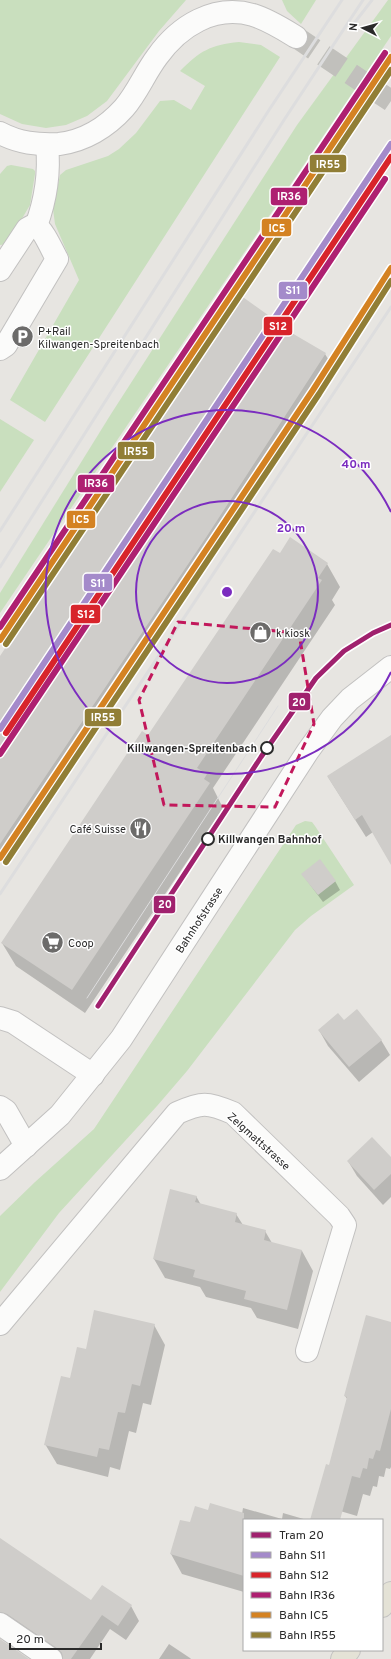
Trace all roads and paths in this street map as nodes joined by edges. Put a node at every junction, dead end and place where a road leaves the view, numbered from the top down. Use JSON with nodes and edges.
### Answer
{"nodes":[{"id":1,"x":242,"y":6,"type":"edge"},
{"id":2,"x":296,"y":37,"type":"tunnel mouth"},
{"id":3,"x":3,"y":141,"type":"edge"},
{"id":4,"x":48,"y":145,"type":"junction"},
{"id":5,"x":36,"y":226,"type":"junction"},
{"id":6,"x":0,"y":270,"type":"edge"},
{"id":7,"x":0,"y":349,"type":"edge"},
{"id":8,"x":391,"y":667,"type":"edge"},
{"id":9,"x":0,"y":1018,"type":"edge"},
{"id":10,"x":93,"y":1074,"type":"junction"},
{"id":11,"x":0,"y":1107,"type":"edge"},
{"id":12,"x":26,"y":1146,"type":"junction"},
{"id":13,"x":0,"y":1169,"type":"edge"},
{"id":14,"x":0,"y":1324,"type":"edge"},
{"id":15,"x":307,"y":1351,"type":"dead end"},
{"id":16,"x":391,"y":1593,"type":"edge"},
{"id":17,"x":383,"y":1605,"type":"edge"},
{"id":18,"x":0,"y":1624,"type":"edge"},
{"id":19,"x":348,"y":1651,"type":"edge"},
{"id":20,"x":51,"y":1659,"type":"edge"},
{"id":21,"x":342,"y":1659,"type":"edge"}],
"edges":[{"from":1,"to":2,"type":"street"},
{"from":1,"to":4,"type":"street"},
{"from":3,"to":4,"type":"street"},
{"from":4,"to":5,"type":"street"},
{"from":5,"to":6,"type":"street"},
{"from":5,"to":7,"type":"street"},
{"from":8,"to":10,"type":"street","name":"Bahnhofstrasse"},
{"from":9,"to":10,"type":"street"},
{"from":10,"to":12,"type":"street","name":"Bahnhofstrasse"},
{"from":11,"to":12,"type":"street"},
{"from":12,"to":13,"type":"street","name":"Bahnhofstrasse"},
{"from":14,"to":15,"type":"street","name":"Zelgmattstrasse"},
{"from":16,"to":17,"type":"main road"},
{"from":18,"to":20,"type":"street"},
{"from":19,"to":21,"type":"main road"}]}
